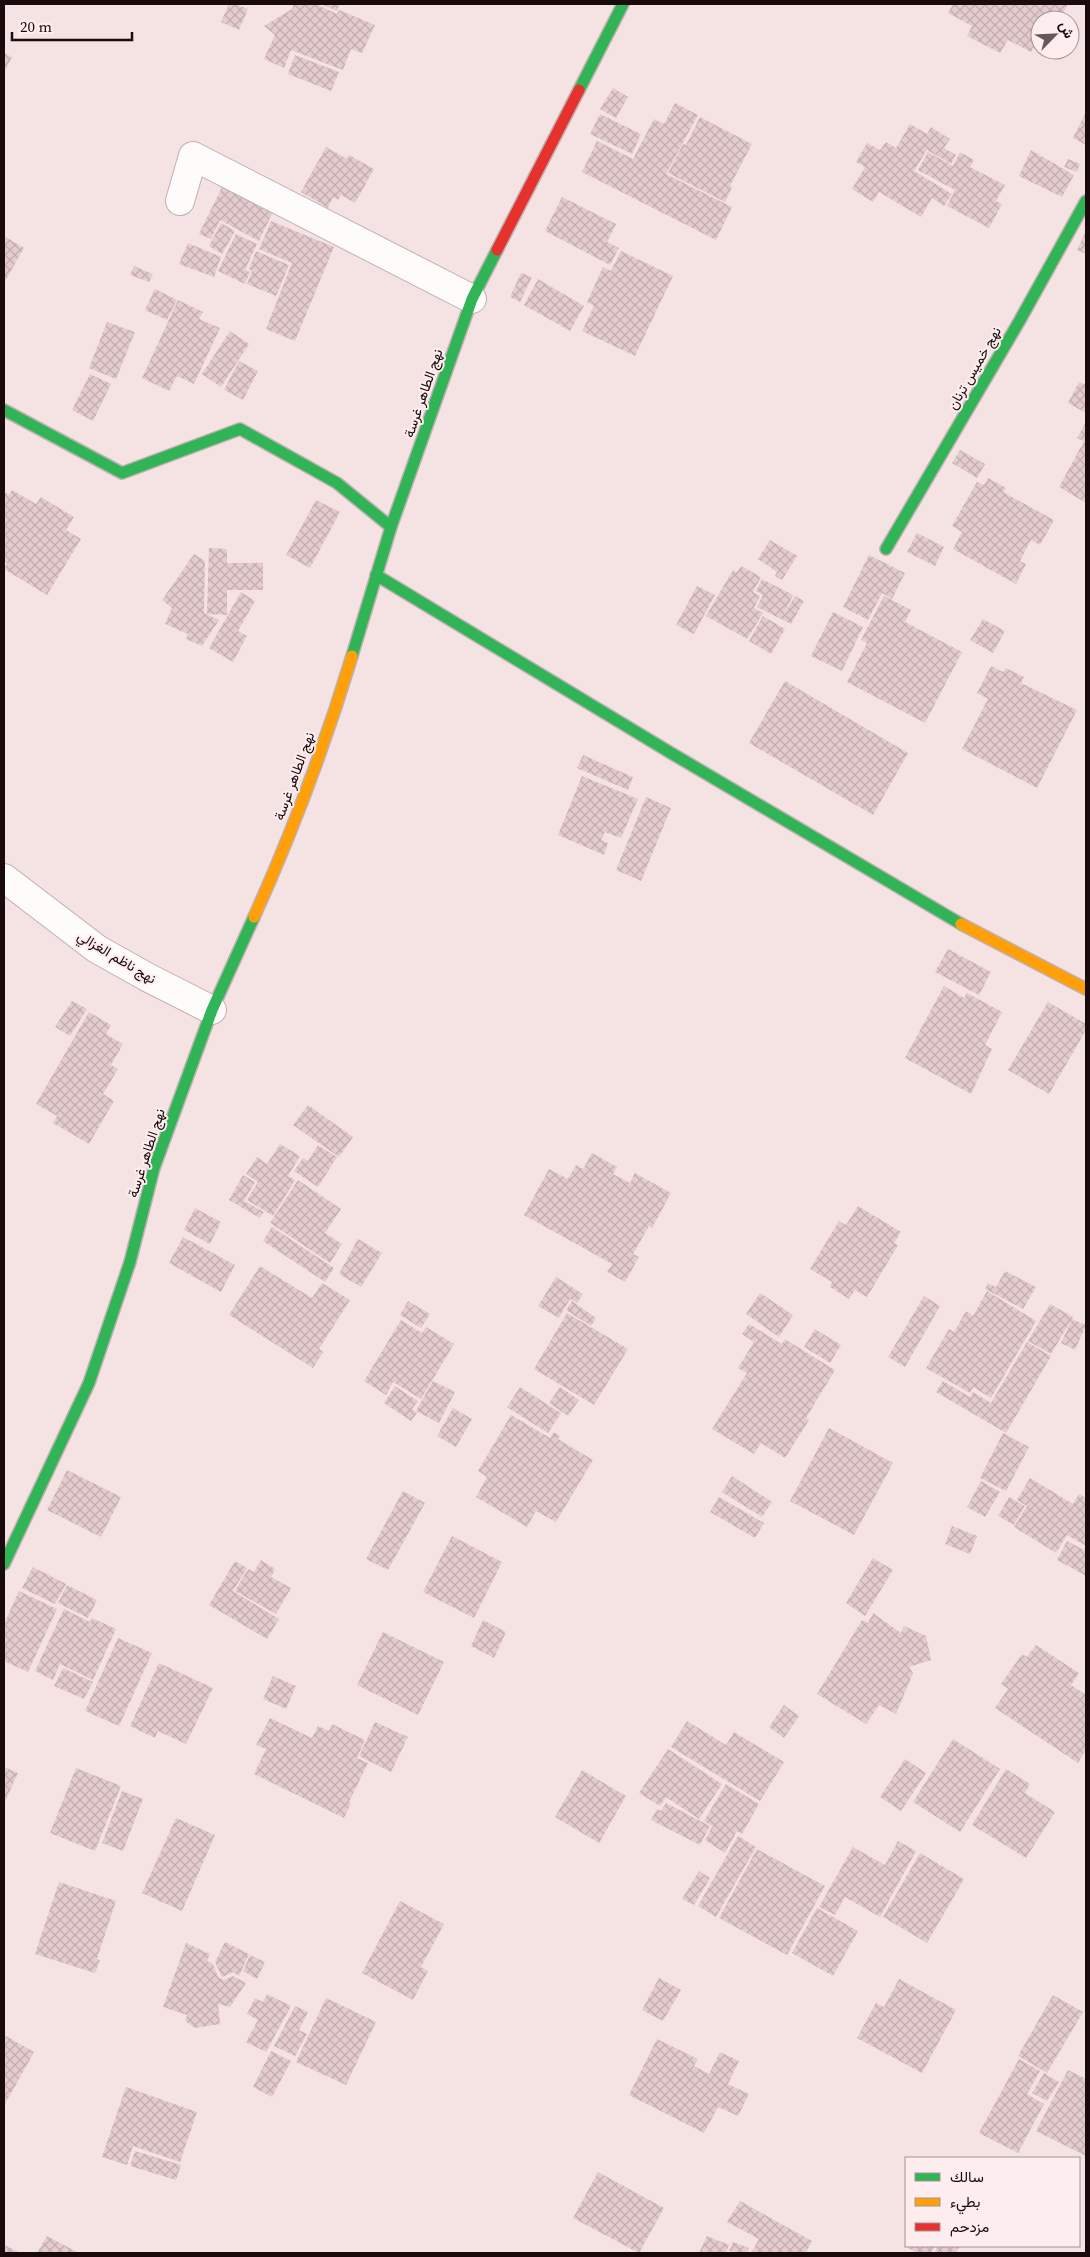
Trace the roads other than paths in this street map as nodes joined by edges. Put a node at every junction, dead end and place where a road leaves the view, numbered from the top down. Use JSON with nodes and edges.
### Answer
{"nodes":[{"id":1,"x":623,"y":4,"type":"edge"},
{"id":2,"x":180,"y":201,"type":"dead end"},
{"id":3,"x":1086,"y":201,"type":"edge"},
{"id":4,"x":472,"y":299,"type":"junction"},
{"id":5,"x":4,"y":410,"type":"edge"},
{"id":6,"x":391,"y":528,"type":"junction"},
{"id":7,"x":886,"y":549,"type":"dead end"},
{"id":8,"x":376,"y":576,"type":"junction"},
{"id":9,"x":4,"y":878,"type":"edge"},
{"id":10,"x":1086,"y":989,"type":"edge"},
{"id":11,"x":212,"y":1010,"type":"junction"},
{"id":12,"x":4,"y":1564,"type":"edge"}],
"edges":[{"from":1,"to":4,"type":"street","name":"نهج الطاهر غرسة"},
{"from":2,"to":4,"type":"street"},
{"from":3,"to":7,"type":"street","name":"نهج خميس ترنان"},
{"from":4,"to":6,"type":"street","name":"نهج الطاهر غرسة"},
{"from":5,"to":6,"type":"street"},
{"from":6,"to":8,"type":"street","name":"نهج الطاهر غرسة"},
{"from":8,"to":10,"type":"street"},
{"from":8,"to":11,"type":"street","name":"نهج الطاهر غرسة"},
{"from":9,"to":11,"type":"street","name":"نهج ناظم الغزالي"},
{"from":11,"to":12,"type":"street","name":"نهج الطاهر غرسة"}]}
